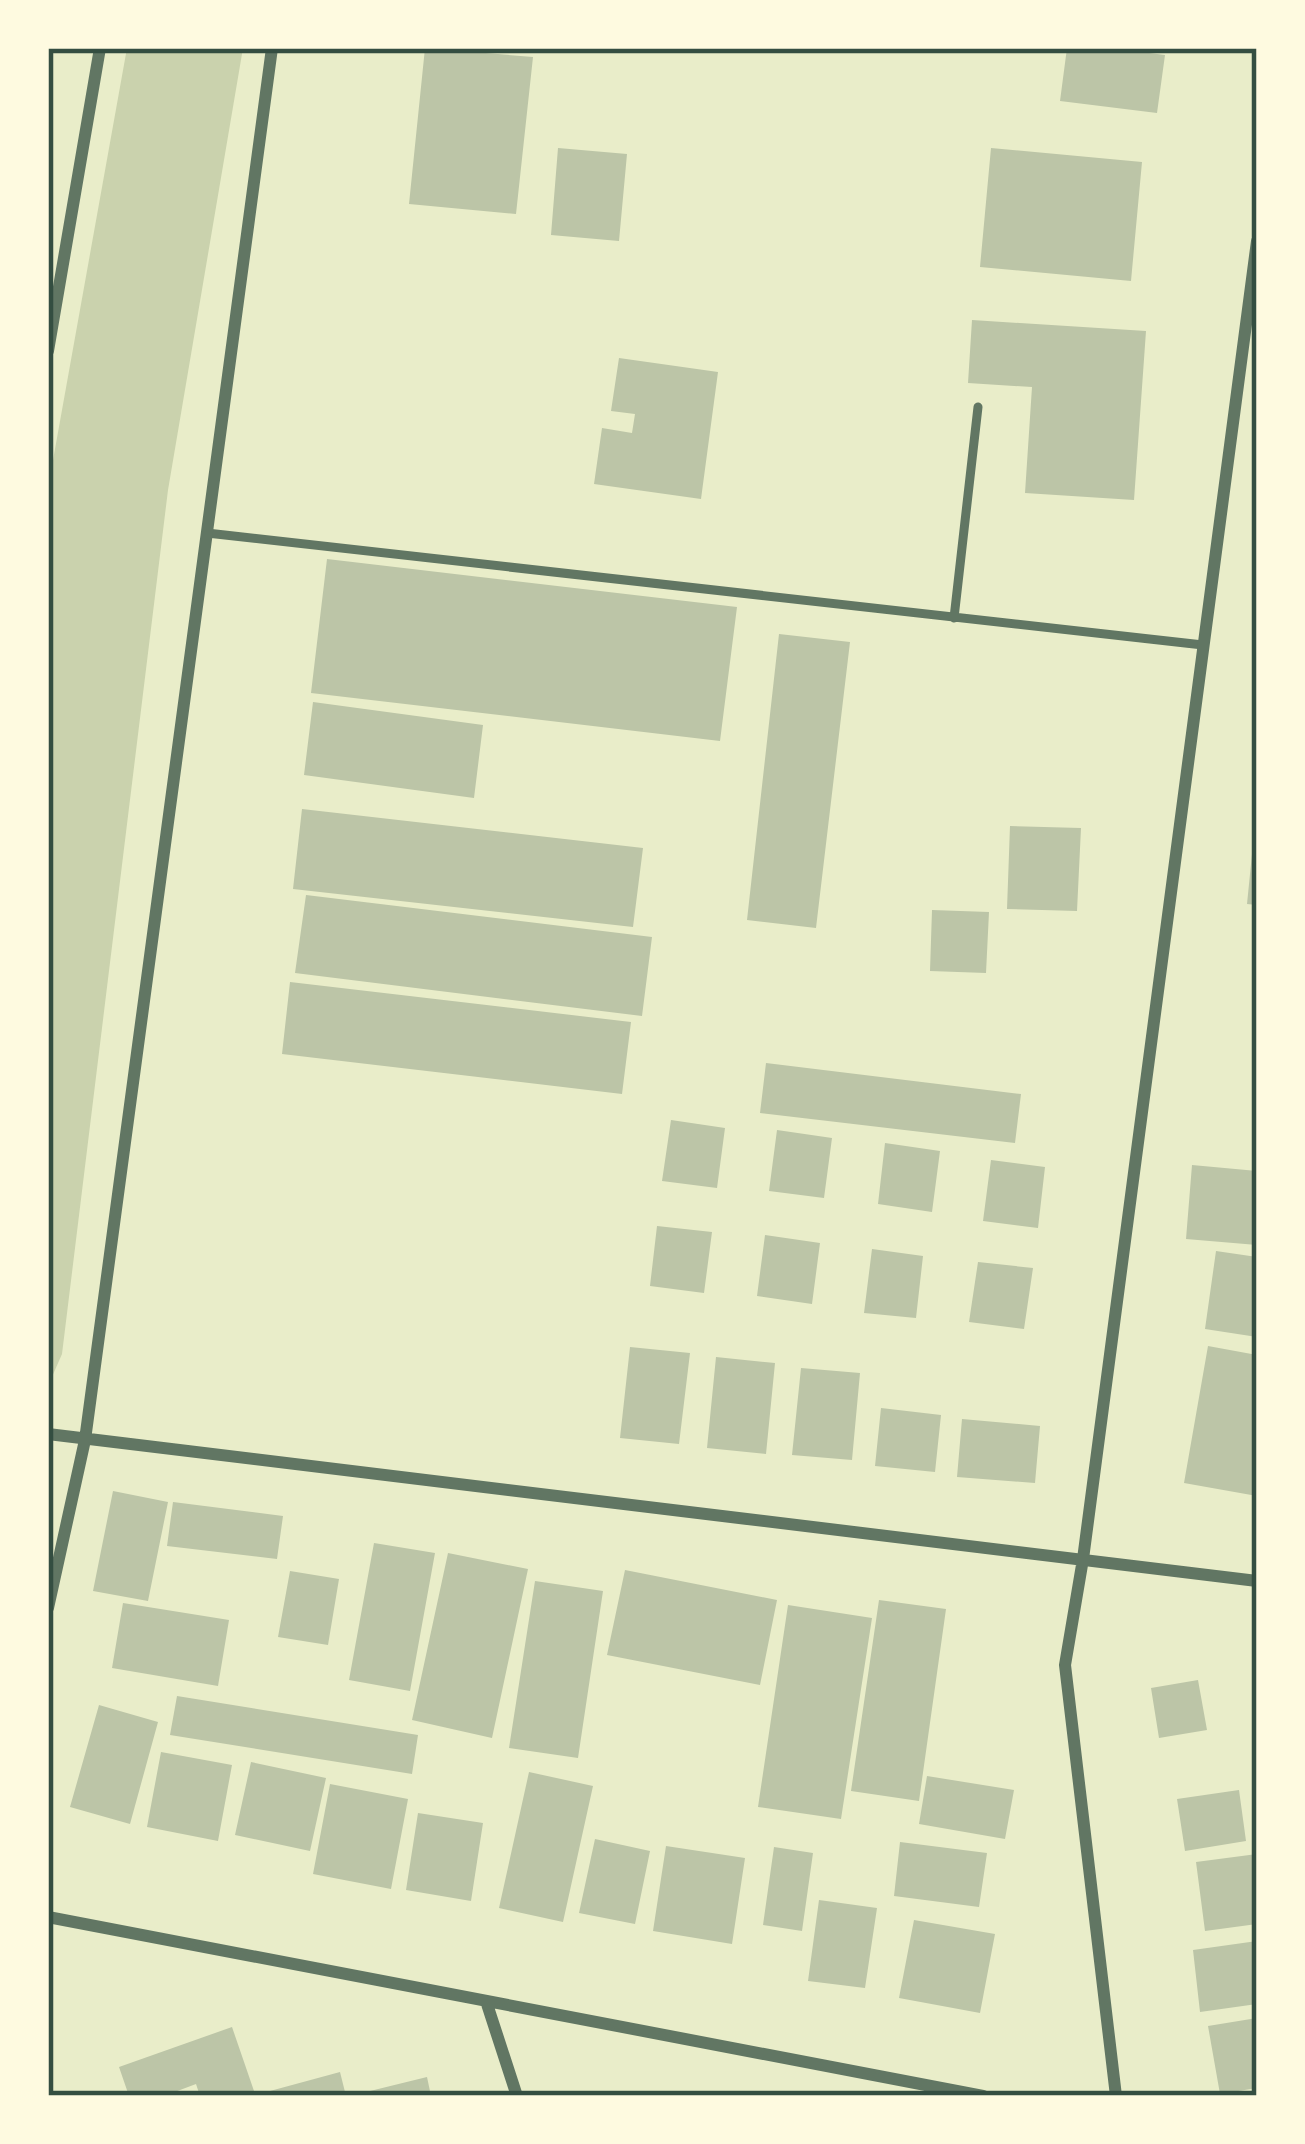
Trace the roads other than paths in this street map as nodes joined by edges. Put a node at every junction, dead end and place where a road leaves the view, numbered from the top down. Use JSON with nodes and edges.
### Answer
{"nodes":[{"id":1,"x":100,"y":48,"type":"edge"},
{"id":2,"x":272,"y":48,"type":"edge"},
{"id":3,"x":1257,"y":242,"type":"edge"},
{"id":4,"x":48,"y":351,"type":"edge"},
{"id":5,"x":978,"y":407,"type":"dead end"},
{"id":6,"x":206,"y":533,"type":"junction"},
{"id":7,"x":954,"y":618,"type":"junction"},
{"id":8,"x":1203,"y":645,"type":"junction"},
{"id":9,"x":48,"y":1434,"type":"edge"},
{"id":10,"x":85,"y":1440,"type":"junction"},
{"id":11,"x":1083,"y":1559,"type":"junction"},
{"id":12,"x":1257,"y":1580,"type":"edge"},
{"id":13,"x":48,"y":1608,"type":"edge"},
{"id":14,"x":48,"y":1916,"type":"edge"},
{"id":15,"x":486,"y":2001,"type":"junction"},
{"id":16,"x":517,"y":2096,"type":"edge"},
{"id":17,"x":983,"y":2096,"type":"edge"},
{"id":18,"x":1116,"y":2096,"type":"edge"}],
"edges":[{"from":1,"to":4,"type":"street"},
{"from":2,"to":6,"type":"street"},
{"from":3,"to":8,"type":"street"},
{"from":5,"to":7,"type":"lane"},
{"from":6,"to":7,"type":"lane"},
{"from":6,"to":10,"type":"street"},
{"from":7,"to":8,"type":"lane"},
{"from":8,"to":11,"type":"street"},
{"from":9,"to":10,"type":"street"},
{"from":10,"to":11,"type":"street"},
{"from":10,"to":13,"type":"street"},
{"from":11,"to":12,"type":"street"},
{"from":11,"to":18,"type":"street"},
{"from":14,"to":15,"type":"street"},
{"from":15,"to":16,"type":"street"},
{"from":15,"to":17,"type":"street"}]}
